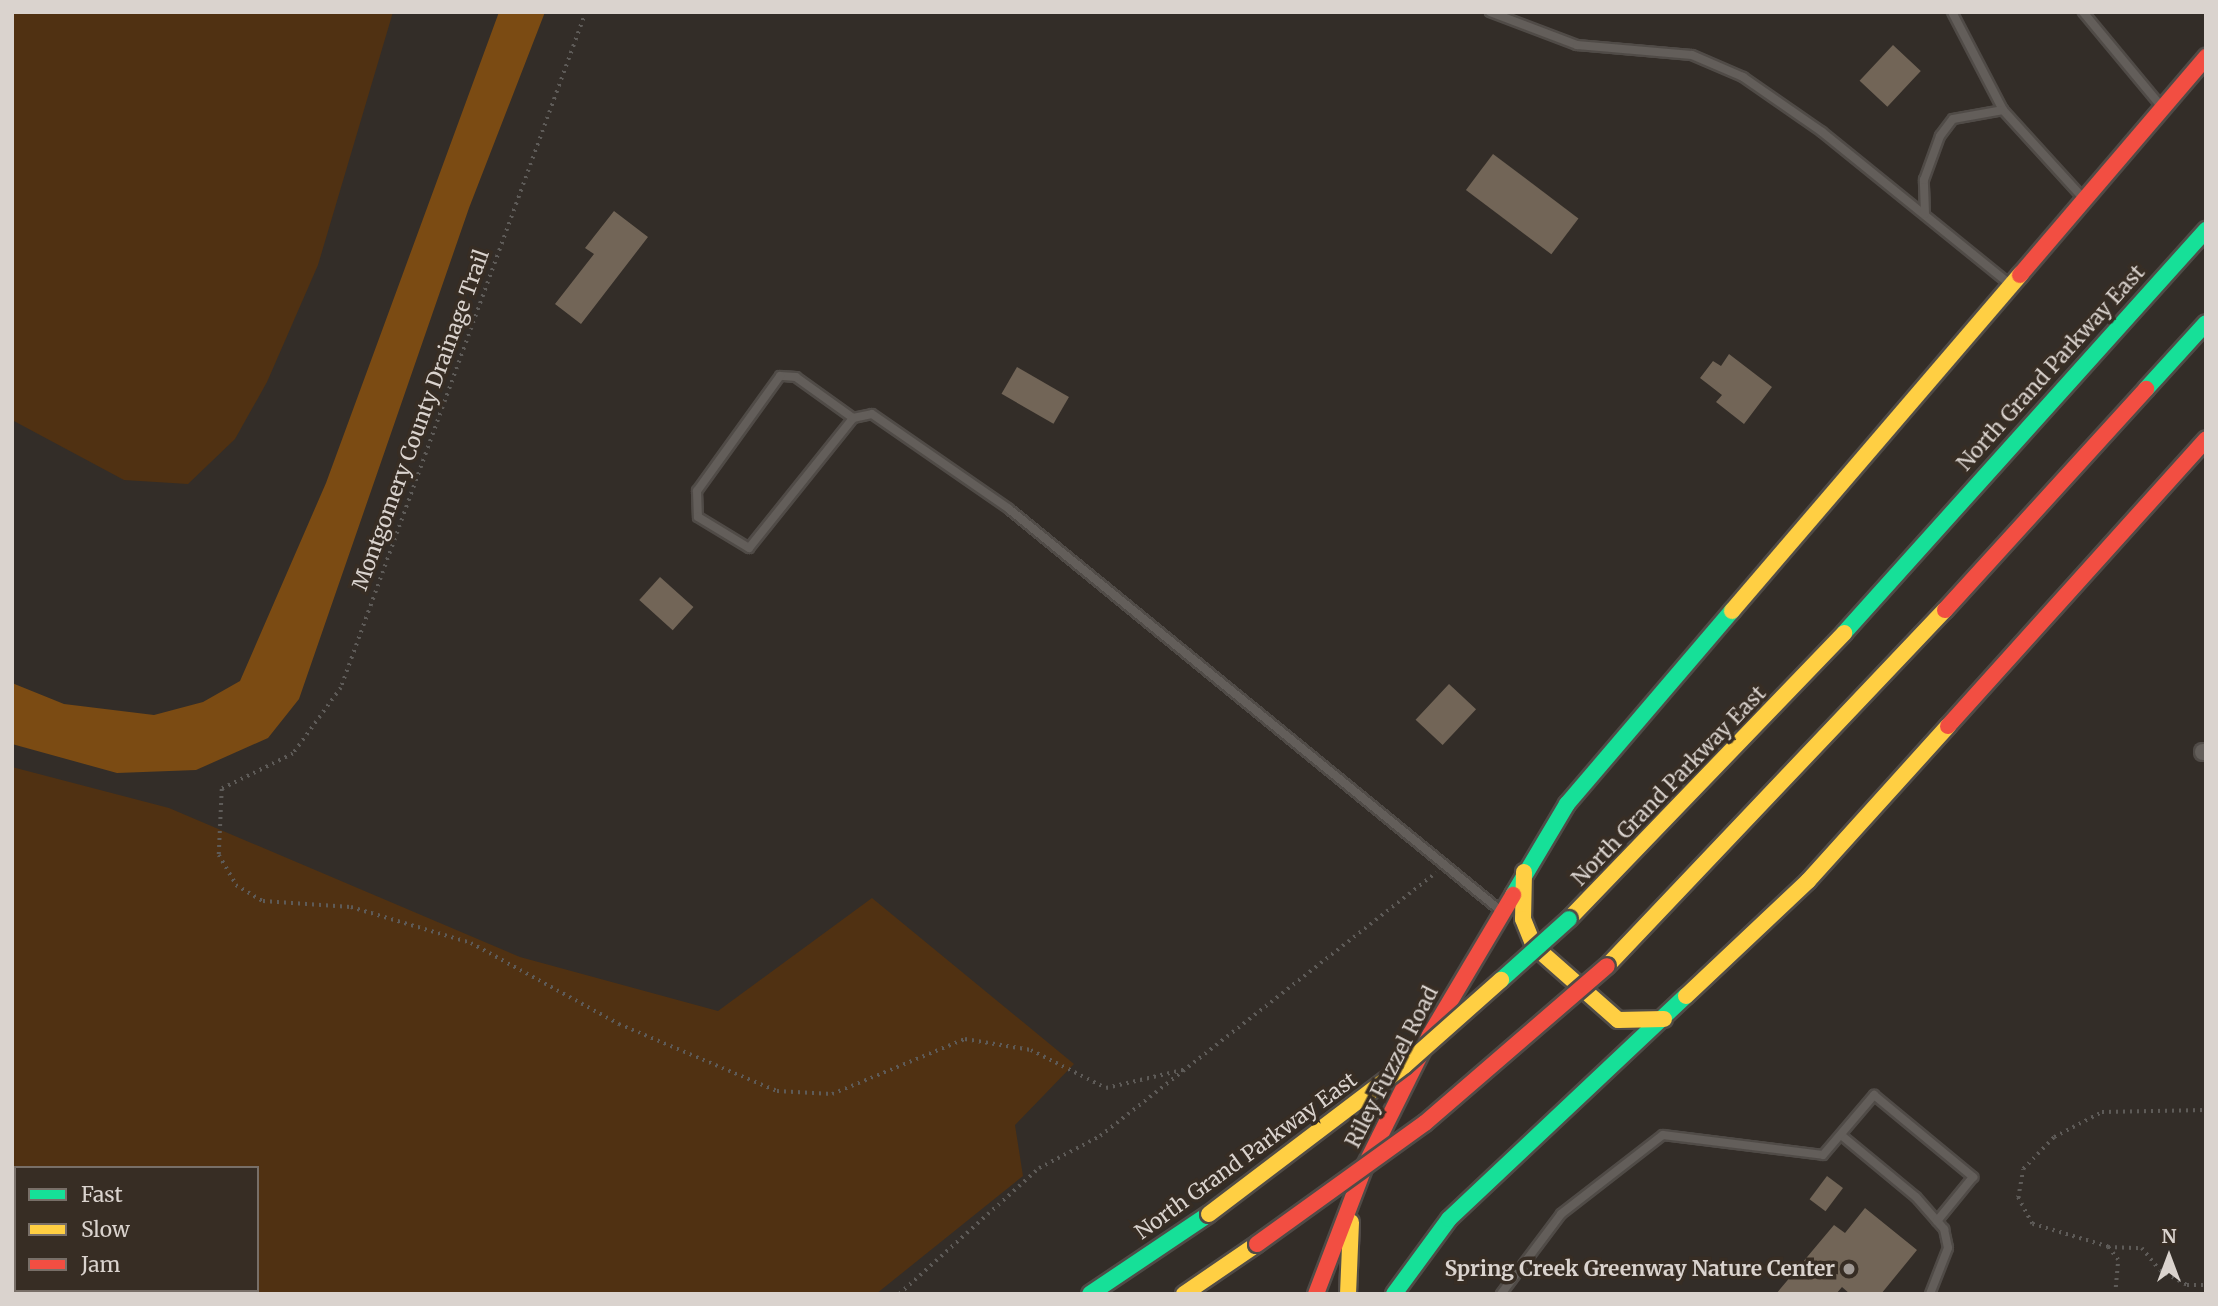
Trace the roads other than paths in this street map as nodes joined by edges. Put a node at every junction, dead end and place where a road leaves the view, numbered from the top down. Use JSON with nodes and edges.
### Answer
{"nodes":[{"id":1,"x":1490,"y":12,"type":"edge"},
{"id":2,"x":1952,"y":12,"type":"edge"},
{"id":3,"x":2083,"y":12,"type":"edge"},
{"id":4,"x":2206,"y":57,"type":"edge"},
{"id":5,"x":2163,"y":108,"type":"junction"},
{"id":6,"x":2003,"y":110,"type":"junction"},
{"id":7,"x":2085,"y":200,"type":"junction"},
{"id":8,"x":1925,"y":214,"type":"junction"},
{"id":9,"x":2206,"y":230,"type":"edge"},
{"id":10,"x":2012,"y":285,"type":"junction"},
{"id":11,"x":2206,"y":323,"type":"edge"},
{"id":12,"x":2206,"y":350,"type":"edge"},
{"id":13,"x":853,"y":418,"type":"junction"},
{"id":14,"x":2206,"y":439,"type":"edge"},
{"id":15,"x":2098,"y":444,"type":"junction"},
{"id":16,"x":1525,"y":869,"type":"junction"},
{"id":17,"x":1501,"y":911,"type":"junction"},
{"id":18,"x":1664,"y":1019,"type":"junction"},
{"id":19,"x":1841,"y":1135,"type":"junction"},
{"id":20,"x":1359,"y":1181,"type":"junction"},
{"id":21,"x":1937,"y":1221,"type":"junction"},
{"id":22,"x":1090,"y":1294,"type":"edge"},
{"id":23,"x":1184,"y":1294,"type":"edge"},
{"id":24,"x":1316,"y":1294,"type":"edge"},
{"id":25,"x":1348,"y":1294,"type":"edge"},
{"id":26,"x":1394,"y":1294,"type":"edge"},
{"id":27,"x":1501,"y":1294,"type":"edge"},
{"id":28,"x":1930,"y":1294,"type":"edge"}],
"edges":[{"from":1,"to":8,"type":"lane"},
{"from":2,"to":6,"type":"lane"},
{"from":3,"to":5,"type":"lane"},
{"from":4,"to":5,"type":"main road"},
{"from":5,"to":7,"type":"main road"},
{"from":6,"to":7,"type":"lane"},
{"from":6,"to":8,"type":"lane"},
{"from":7,"to":10,"type":"main road"},
{"from":8,"to":10,"type":"lane"},
{"from":9,"to":22,"type":"main road","name":"North Grand Parkway East","bridge":true},
{"from":10,"to":16,"type":"main road"},
{"from":11,"to":15,"type":"main road"},
{"from":12,"to":15,"type":"main road"},
{"from":13,"to":13,"type":"lane"},
{"from":13,"to":17,"type":"lane"},
{"from":14,"to":18,"type":"main road"},
{"from":15,"to":23,"type":"main road","bridge":true},
{"from":16,"to":17,"type":"main road","name":"Riley Fuzzel Road"},
{"from":16,"to":18,"type":"main road"},
{"from":17,"to":20,"type":"main road","name":"Riley Fuzzel Road"},
{"from":18,"to":26,"type":"main road"},
{"from":19,"to":21,"type":"lane"},
{"from":19,"to":21,"type":"lane"},
{"from":19,"to":27,"type":"lane"},
{"from":20,"to":24,"type":"main road","name":"Riley Fuzzel Road"},
{"from":20,"to":25,"type":"main road"},
{"from":21,"to":28,"type":"lane"}]}
